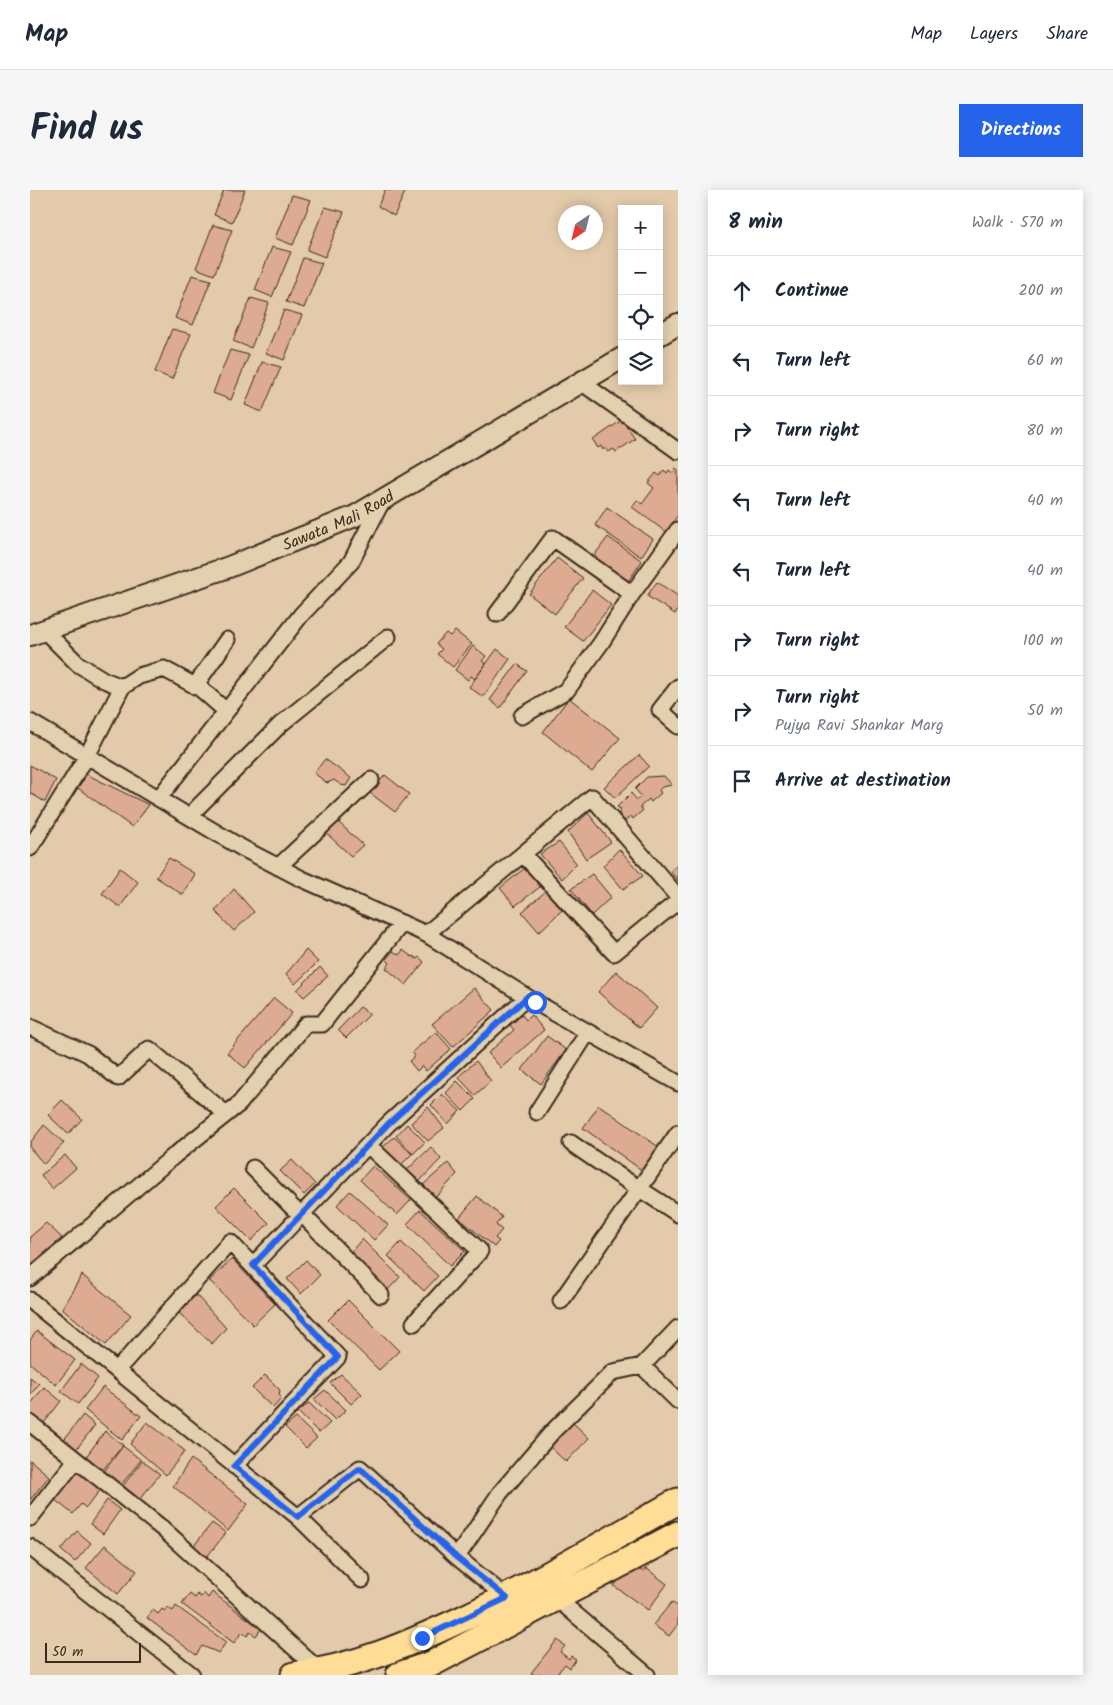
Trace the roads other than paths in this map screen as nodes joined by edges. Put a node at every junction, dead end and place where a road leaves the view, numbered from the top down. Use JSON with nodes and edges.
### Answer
{"nodes":[{"id":1,"x":678,"y":324,"type":"edge"},
{"id":2,"x":663,"y":333,"type":"edge"},
{"id":3,"x":618,"y":360,"type":"edge"},
{"id":4,"x":581,"y":382,"type":"junction"},
{"id":5,"x":678,"y":450,"type":"edge"},
{"id":6,"x":383,"y":499,"type":"junction"},
{"id":7,"x":678,"y":530,"type":"edge"},
{"id":8,"x":632,"y":594,"type":"junction"},
{"id":9,"x":497,"y":614,"type":"dead end"},
{"id":10,"x":37,"y":632,"type":"edge"},
{"id":11,"x":388,"y":637,"type":"dead end"},
{"id":12,"x":227,"y":640,"type":"dead end"},
{"id":13,"x":195,"y":686,"type":"junction"},
{"id":14,"x":122,"y":687,"type":"junction"},
{"id":15,"x":678,"y":687,"type":"edge"},
{"id":16,"x":226,"y":711,"type":"junction"},
{"id":17,"x":522,"y":716,"type":"dead end"},
{"id":18,"x":30,"y":722,"type":"edge"},
{"id":19,"x":678,"y":726,"type":"edge"},
{"id":20,"x":87,"y":756,"type":"junction"},
{"id":21,"x":371,"y":780,"type":"dead end"},
{"id":22,"x":159,"y":798,"type":"junction"},
{"id":23,"x":188,"y":816,"type":"junction"},
{"id":24,"x":30,"y":848,"type":"edge"},
{"id":25,"x":523,"y":854,"type":"junction"},
{"id":26,"x":278,"y":867,"type":"junction"},
{"id":27,"x":678,"y":897,"type":"edge"},
{"id":28,"x":678,"y":901,"type":"edge"},
{"id":29,"x":402,"y":923,"type":"junction"},
{"id":30,"x":426,"y":934,"type":"junction"},
{"id":31,"x":527,"y":997,"type":"junction"},
{"id":32,"x":30,"y":1027,"type":"edge"},
{"id":33,"x":588,"y":1032,"type":"junction"},
{"id":34,"x":678,"y":1083,"type":"edge"},
{"id":35,"x":537,"y":1112,"type":"dead end"},
{"id":36,"x":226,"y":1114,"type":"junction"},
{"id":37,"x":678,"y":1133,"type":"edge"},
{"id":38,"x":570,"y":1143,"type":"dead end"},
{"id":39,"x":368,"y":1145,"type":"junction"},
{"id":40,"x":253,"y":1168,"type":"dead end"},
{"id":41,"x":639,"y":1188,"type":"junction"},
{"id":42,"x":302,"y":1214,"type":"junction"},
{"id":43,"x":678,"y":1214,"type":"edge"},
{"id":44,"x":253,"y":1265,"type":"junction"},
{"id":45,"x":30,"y":1278,"type":"edge"},
{"id":46,"x":381,"y":1295,"type":"dead end"},
{"id":47,"x":30,"y":1300,"type":"edge"},
{"id":48,"x":561,"y":1302,"type":"dead end"},
{"id":49,"x":414,"y":1323,"type":"dead end"},
{"id":50,"x":678,"y":1328,"type":"edge"},
{"id":51,"x":642,"y":1366,"type":"junction"},
{"id":52,"x":117,"y":1370,"type":"junction"},
{"id":53,"x":678,"y":1401,"type":"edge"},
{"id":54,"x":30,"y":1423,"type":"edge"},
{"id":55,"x":76,"y":1460,"type":"junction"},
{"id":56,"x":234,"y":1466,"type":"junction"},
{"id":57,"x":678,"y":1501,"type":"edge"},
{"id":58,"x":298,"y":1517,"type":"junction"},
{"id":59,"x":30,"y":1518,"type":"edge"},
{"id":60,"x":678,"y":1534,"type":"edge"},
{"id":61,"x":30,"y":1546,"type":"edge"},
{"id":62,"x":457,"y":1558,"type":"junction"},
{"id":63,"x":362,"y":1580,"type":"dead end"},
{"id":64,"x":556,"y":1598,"type":"junction"},
{"id":65,"x":520,"y":1599,"type":"junction"},
{"id":66,"x":320,"y":1672,"type":"junction"},
{"id":67,"x":192,"y":1675,"type":"edge"},
{"id":68,"x":294,"y":1675,"type":"edge"},
{"id":69,"x":399,"y":1675,"type":"edge"},
{"id":70,"x":647,"y":1675,"type":"edge"}],
"edges":[{"from":1,"to":2,"type":"street"},
{"from":3,"to":4,"type":"street","name":"Sawata Mali Road"},
{"from":4,"to":5,"type":"street"},
{"from":4,"to":6,"type":"street","name":"Sawata Mali Road"},
{"from":6,"to":10,"type":"street","name":"Sawata Mali Road"},
{"from":6,"to":16,"type":"street"},
{"from":7,"to":8,"type":"street"},
{"from":8,"to":9,"type":"street"},
{"from":8,"to":17,"type":"street"},
{"from":10,"to":14,"type":"street"},
{"from":11,"to":23,"type":"street"},
{"from":12,"to":13,"type":"street"},
{"from":13,"to":14,"type":"street"},
{"from":13,"to":16,"type":"street"},
{"from":14,"to":20,"type":"street"},
{"from":15,"to":19,"type":"street"},
{"from":16,"to":22,"type":"street"},
{"from":18,"to":20,"type":"street"},
{"from":20,"to":22,"type":"street"},
{"from":20,"to":24,"type":"street"},
{"from":21,"to":26,"type":"street"},
{"from":22,"to":23,"type":"street"},
{"from":23,"to":26,"type":"street"},
{"from":25,"to":27,"type":"street"},
{"from":25,"to":28,"type":"street"},
{"from":25,"to":30,"type":"street"},
{"from":26,"to":29,"type":"street"},
{"from":29,"to":30,"type":"street"},
{"from":29,"to":36,"type":"street"},
{"from":30,"to":31,"type":"street"},
{"from":31,"to":33,"type":"street"},
{"from":31,"to":39,"type":"street"},
{"from":32,"to":36,"type":"street"},
{"from":33,"to":34,"type":"street"},
{"from":33,"to":35,"type":"street"},
{"from":36,"to":45,"type":"street"},
{"from":37,"to":41,"type":"street"},
{"from":38,"to":41,"type":"street"},
{"from":39,"to":42,"type":"street"},
{"from":39,"to":49,"type":"street"},
{"from":40,"to":42,"type":"street"},
{"from":41,"to":43,"type":"street"},
{"from":41,"to":48,"type":"street"},
{"from":42,"to":44,"type":"street"},
{"from":42,"to":46,"type":"street"},
{"from":44,"to":52,"type":"street"},
{"from":44,"to":56,"type":"street"},
{"from":47,"to":52,"type":"street"},
{"from":50,"to":51,"type":"street"},
{"from":51,"to":53,"type":"street"},
{"from":51,"to":62,"type":"street"},
{"from":52,"to":56,"type":"street"},
{"from":54,"to":55,"type":"street"},
{"from":55,"to":59,"type":"street"},
{"from":55,"to":66,"type":"street"},
{"from":56,"to":58,"type":"street"},
{"from":57,"to":65,"type":"main road"},
{"from":58,"to":62,"type":"street"},
{"from":58,"to":63,"type":"street"},
{"from":60,"to":64,"type":"main road"},
{"from":61,"to":67,"type":"street"},
{"from":62,"to":65,"type":"street"},
{"from":64,"to":65,"type":"main road"},
{"from":64,"to":70,"type":"street"},
{"from":65,"to":66,"type":"main road"},
{"from":65,"to":69,"type":"main road"},
{"from":66,"to":68,"type":"main road"}]}
